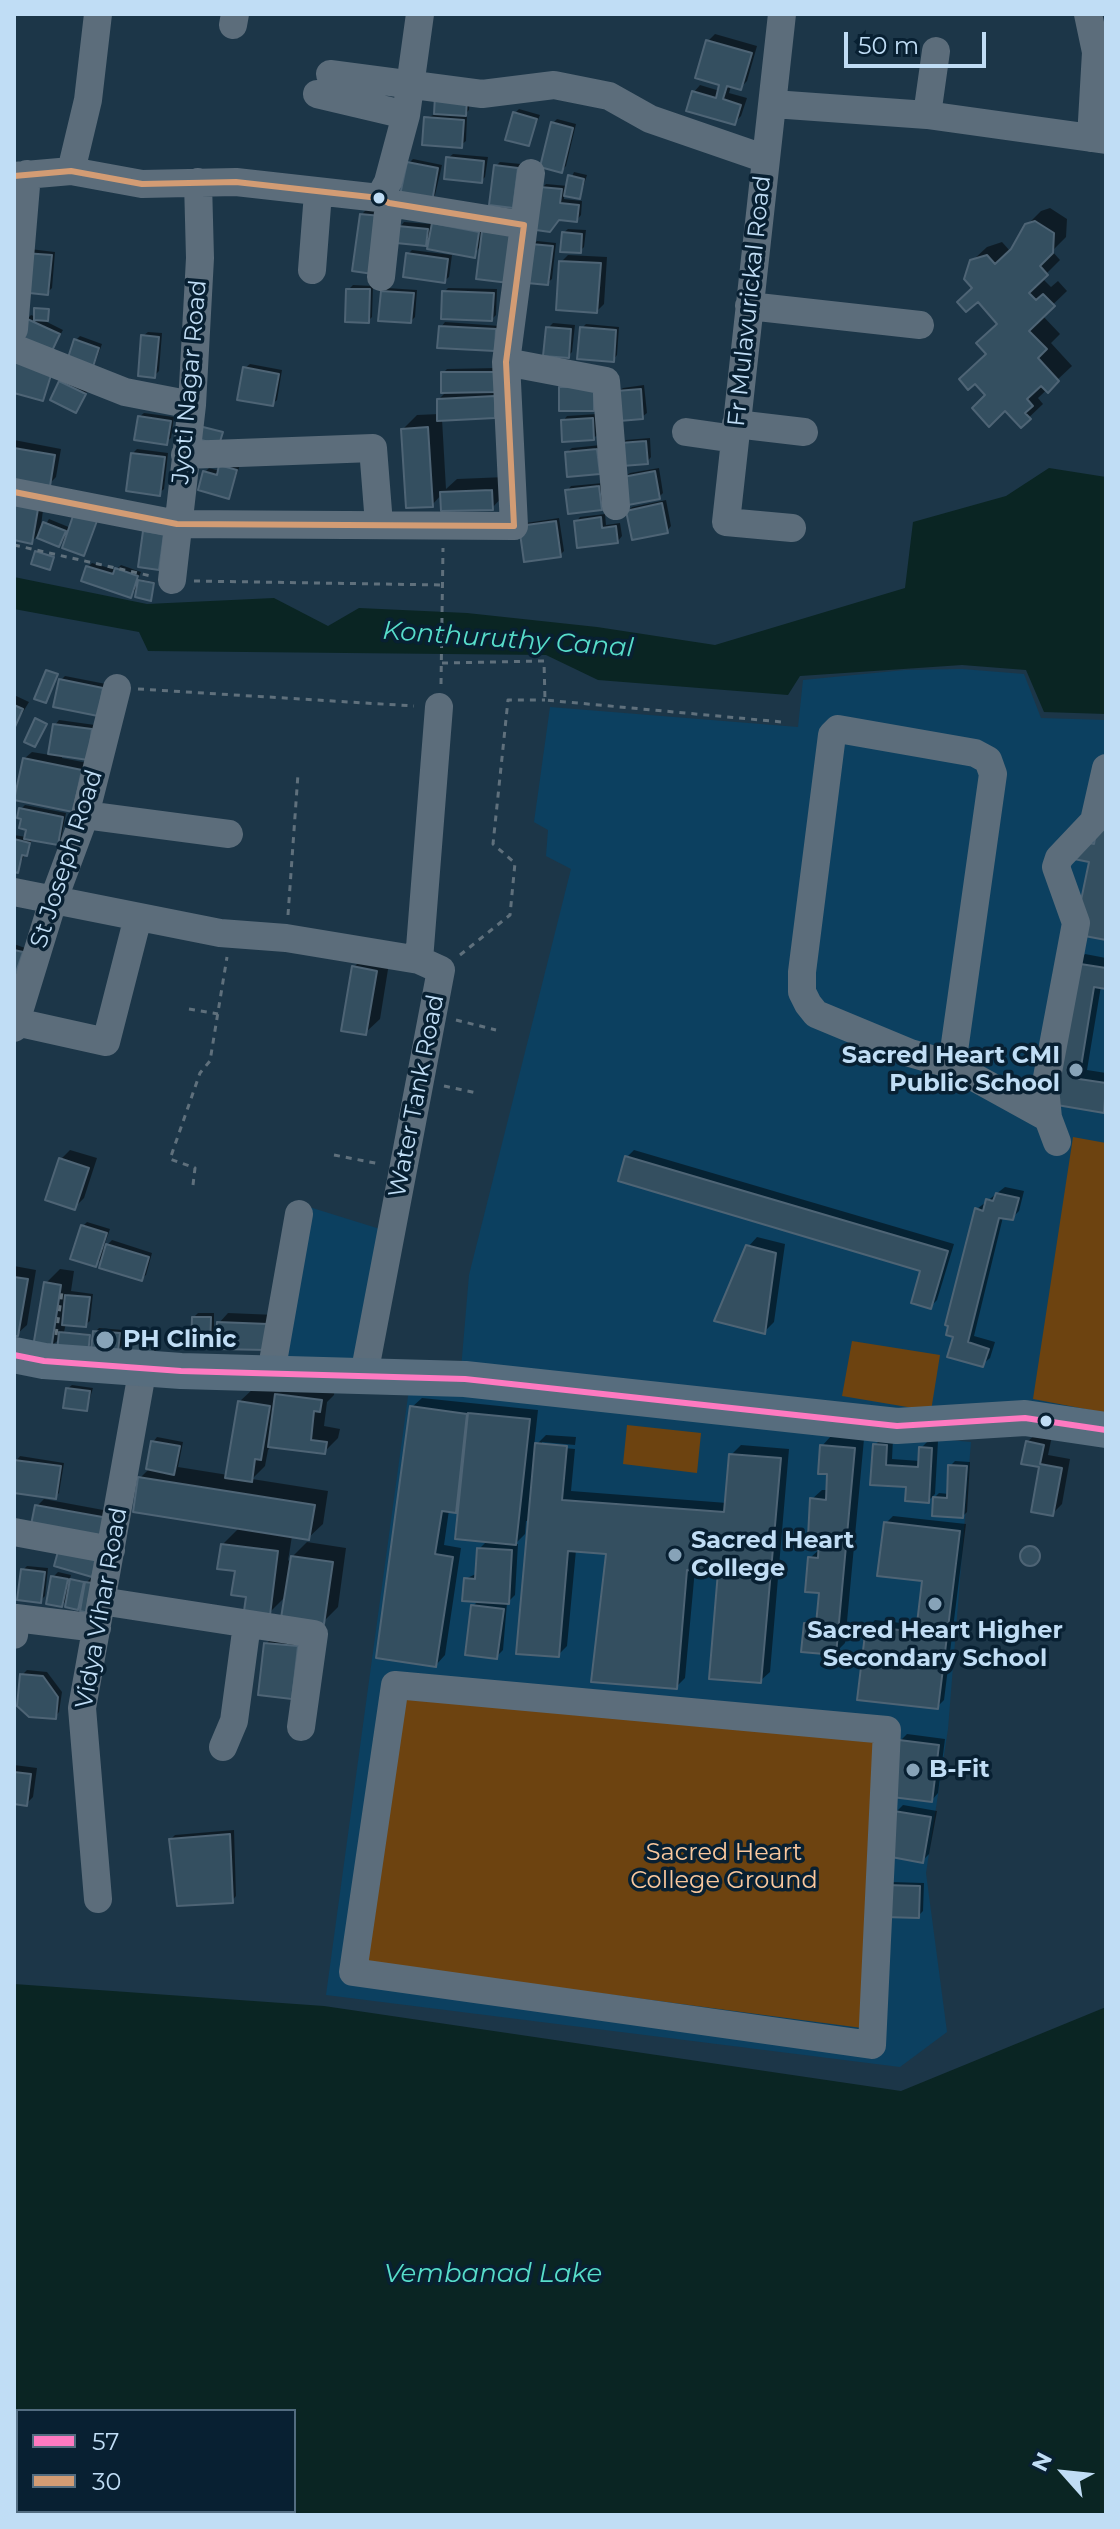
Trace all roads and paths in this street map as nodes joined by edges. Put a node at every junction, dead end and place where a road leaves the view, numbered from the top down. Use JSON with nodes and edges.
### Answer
{"nodes":[{"id":1,"x":98,"y":14,"type":"edge"},
{"id":2,"x":420,"y":14,"type":"edge"},
{"id":3,"x":782,"y":14,"type":"edge"},
{"id":4,"x":1088,"y":14,"type":"edge"},
{"id":5,"x":936,"y":51,"type":"dead end"},
{"id":6,"x":410,"y":82,"type":"junction"},
{"id":7,"x":773,"y":104,"type":"junction"},
{"id":8,"x":406,"y":115,"type":"junction"},
{"id":9,"x":927,"y":115,"type":"junction"},
{"id":10,"x":1098,"y":139,"type":"edge"},
{"id":11,"x":766,"y":159,"type":"junction"},
{"id":12,"x":71,"y":171,"type":"junction"},
{"id":13,"x":531,"y":173,"type":"dead end"},
{"id":14,"x":20,"y":175,"type":"edge"},
{"id":15,"x":198,"y":182,"type":"junction"},
{"id":16,"x":318,"y":193,"type":"junction"},
{"id":17,"x":384,"y":200,"type":"junction"},
{"id":18,"x":524,"y":225,"type":"junction"},
{"id":19,"x":312,"y":270,"type":"dead end"},
{"id":20,"x":381,"y":277,"type":"dead end"},
{"id":21,"x":749,"y":306,"type":"junction"},
{"id":22,"x":920,"y":325,"type":"dead end"},
{"id":23,"x":14,"y":329,"type":"edge"},
{"id":24,"x":14,"y":348,"type":"edge"},
{"id":25,"x":506,"y":362,"type":"junction"},
{"id":26,"x":192,"y":405,"type":"junction"},
{"id":27,"x":736,"y":431,"type":"junction"},
{"id":28,"x":686,"y":432,"type":"dead end"},
{"id":29,"x":804,"y":432,"type":"dead end"},
{"id":30,"x":185,"y":455,"type":"junction"},
{"id":31,"x":14,"y":492,"type":"edge"},
{"id":32,"x":616,"y":506,"type":"dead end"},
{"id":33,"x":177,"y":524,"type":"junction"},
{"id":34,"x":379,"y":524,"type":"junction"},
{"id":35,"x":442,"y":524,"type":"junction"},
{"id":36,"x":792,"y":528,"type":"dead end"},
{"id":37,"x":14,"y":545,"type":"edge"},
{"id":38,"x":172,"y":580,"type":"junction"},
{"id":39,"x":443,"y":585,"type":"junction"},
{"id":40,"x":117,"y":688,"type":"joint"},
{"id":41,"x":545,"y":700,"type":"junction"},
{"id":42,"x":439,"y":707,"type":"joint"},
{"id":43,"x":782,"y":722,"type":"dead end"},
{"id":44,"x":1106,"y":768,"type":"edge"},
{"id":45,"x":298,"y":774,"type":"dead end"},
{"id":46,"x":85,"y":815,"type":"junction"},
{"id":47,"x":229,"y":834,"type":"dead end"},
{"id":48,"x":14,"y":892,"type":"edge"},
{"id":49,"x":53,"y":901,"type":"junction"},
{"id":50,"x":138,"y":917,"type":"junction"},
{"id":51,"x":231,"y":934,"type":"junction"},
{"id":52,"x":286,"y":938,"type":"junction"},
{"id":53,"x":430,"y":965,"type":"junction"},
{"id":54,"x":189,"y":1009,"type":"dead end"},
{"id":55,"x":218,"y":1014,"type":"junction"},
{"id":56,"x":433,"y":1014,"type":"junction"},
{"id":57,"x":15,"y":1025,"type":"edge"},
{"id":58,"x":496,"y":1030,"type":"dead end"},
{"id":59,"x":952,"y":1065,"type":"junction"},
{"id":60,"x":420,"y":1081,"type":"junction"},
{"id":61,"x":477,"y":1093,"type":"dead end"},
{"id":62,"x":334,"y":1155,"type":"dead end"},
{"id":63,"x":403,"y":1169,"type":"junction"},
{"id":64,"x":193,"y":1185,"type":"dead end"},
{"id":65,"x":299,"y":1214,"type":"dead end"},
{"id":66,"x":62,"y":1292,"type":"dead end"},
{"id":67,"x":14,"y":1355,"type":"edge"},
{"id":68,"x":52,"y":1362,"type":"junction"},
{"id":69,"x":143,"y":1367,"type":"junction"},
{"id":70,"x":271,"y":1373,"type":"junction"},
{"id":71,"x":364,"y":1375,"type":"junction"},
{"id":72,"x":1106,"y":1430,"type":"edge"},
{"id":73,"x":14,"y":1532,"type":"edge"},
{"id":74,"x":111,"y":1550,"type":"junction"},
{"id":75,"x":99,"y":1614,"type":"junction"},
{"id":76,"x":247,"y":1624,"type":"junction"},
{"id":77,"x":14,"y":1635,"type":"edge"},
{"id":78,"x":301,"y":1727,"type":"dead end"},
{"id":79,"x":223,"y":1747,"type":"dead end"},
{"id":80,"x":98,"y":1899,"type":"dead end"},
{"id":81,"x":872,"y":2045,"type":"joint"}],
"edges":[{"from":1,"to":12,"type":"street"},
{"from":2,"to":6,"type":"street"},
{"from":3,"to":7,"type":"street","name":"Fr Mulavurickal Road"},
{"from":4,"to":10,"type":"street"},
{"from":5,"to":9,"type":"street"},
{"from":6,"to":8,"type":"street"},
{"from":6,"to":8,"type":"street"},
{"from":6,"to":11,"type":"street"},
{"from":7,"to":9,"type":"street"},
{"from":7,"to":11,"type":"street","name":"Fr Mulavurickal Road"},
{"from":8,"to":17,"type":"street"},
{"from":9,"to":10,"type":"street"},
{"from":11,"to":21,"type":"street","name":"Fr Mulavurickal Road"},
{"from":12,"to":14,"type":"street"},
{"from":12,"to":15,"type":"street"},
{"from":13,"to":18,"type":"street"},
{"from":14,"to":23,"type":"street"},
{"from":15,"to":16,"type":"street"},
{"from":15,"to":26,"type":"street","name":"Jyoti Nagar Road"},
{"from":16,"to":17,"type":"street"},
{"from":16,"to":19,"type":"street"},
{"from":17,"to":18,"type":"street"},
{"from":17,"to":20,"type":"street"},
{"from":18,"to":25,"type":"street"},
{"from":21,"to":22,"type":"street"},
{"from":21,"to":27,"type":"street","name":"Fr Mulavurickal Road"},
{"from":24,"to":26,"type":"street"},
{"from":25,"to":32,"type":"street"},
{"from":25,"to":35,"type":"street"},
{"from":26,"to":30,"type":"street","name":"Jyoti Nagar Road"},
{"from":27,"to":28,"type":"street"},
{"from":27,"to":29,"type":"street"},
{"from":27,"to":36,"type":"street","name":"Fr Mulavurickal Road"},
{"from":30,"to":33,"type":"street","name":"Jyoti Nagar Road"},
{"from":30,"to":34,"type":"street"},
{"from":31,"to":33,"type":"street"},
{"from":33,"to":34,"type":"street"},
{"from":33,"to":38,"type":"street","name":"Jyoti Nagar Road"},
{"from":34,"to":35,"type":"street"},
{"from":35,"to":39,"type":"path"},
{"from":37,"to":38,"type":"path"},
{"from":38,"to":39,"type":"path"},
{"from":39,"to":41,"type":"path"},
{"from":40,"to":42,"type":"path"},
{"from":40,"to":46,"type":"street","name":"St Joseph Road"},
{"from":41,"to":43,"type":"path"},
{"from":41,"to":53,"type":"path"},
{"from":42,"to":53,"type":"street"},
{"from":44,"to":59,"type":"street"},
{"from":45,"to":52,"type":"path"},
{"from":46,"to":47,"type":"street"},
{"from":46,"to":49,"type":"street","name":"St Joseph Road"},
{"from":48,"to":49,"type":"street","name":"Water Tank Road"},
{"from":49,"to":50,"type":"street","name":"Water Tank Road"},
{"from":49,"to":57,"type":"street","name":"St Joseph Road"},
{"from":50,"to":51,"type":"street","name":"Water Tank Road"},
{"from":50,"to":57,"type":"street"},
{"from":51,"to":52,"type":"street","name":"Water Tank Road"},
{"from":51,"to":55,"type":"path"},
{"from":52,"to":53,"type":"street","name":"Water Tank Road"},
{"from":53,"to":56,"type":"street","name":"Water Tank Road"},
{"from":54,"to":55,"type":"path"},
{"from":55,"to":64,"type":"path"},
{"from":56,"to":58,"type":"path"},
{"from":56,"to":60,"type":"street","name":"Water Tank Road"},
{"from":59,"to":59,"type":"street"},
{"from":60,"to":61,"type":"path"},
{"from":60,"to":63,"type":"street","name":"Water Tank Road"},
{"from":62,"to":63,"type":"path"},
{"from":63,"to":71,"type":"street","name":"Water Tank Road"},
{"from":65,"to":70,"type":"street"},
{"from":66,"to":68,"type":"path"},
{"from":67,"to":68,"type":"main road"},
{"from":68,"to":69,"type":"main road"},
{"from":69,"to":70,"type":"main road"},
{"from":69,"to":74,"type":"street","name":"Vidya Vihar Road"},
{"from":70,"to":71,"type":"main road"},
{"from":71,"to":72,"type":"main road"},
{"from":73,"to":74,"type":"street"},
{"from":74,"to":75,"type":"street","name":"Vidya Vihar Road"},
{"from":75,"to":76,"type":"street"},
{"from":75,"to":77,"type":"street"},
{"from":75,"to":80,"type":"street","name":"Vidya Vihar Road"},
{"from":76,"to":78,"type":"street"},
{"from":76,"to":79,"type":"street"},
{"from":81,"to":81,"type":"street"}]}
